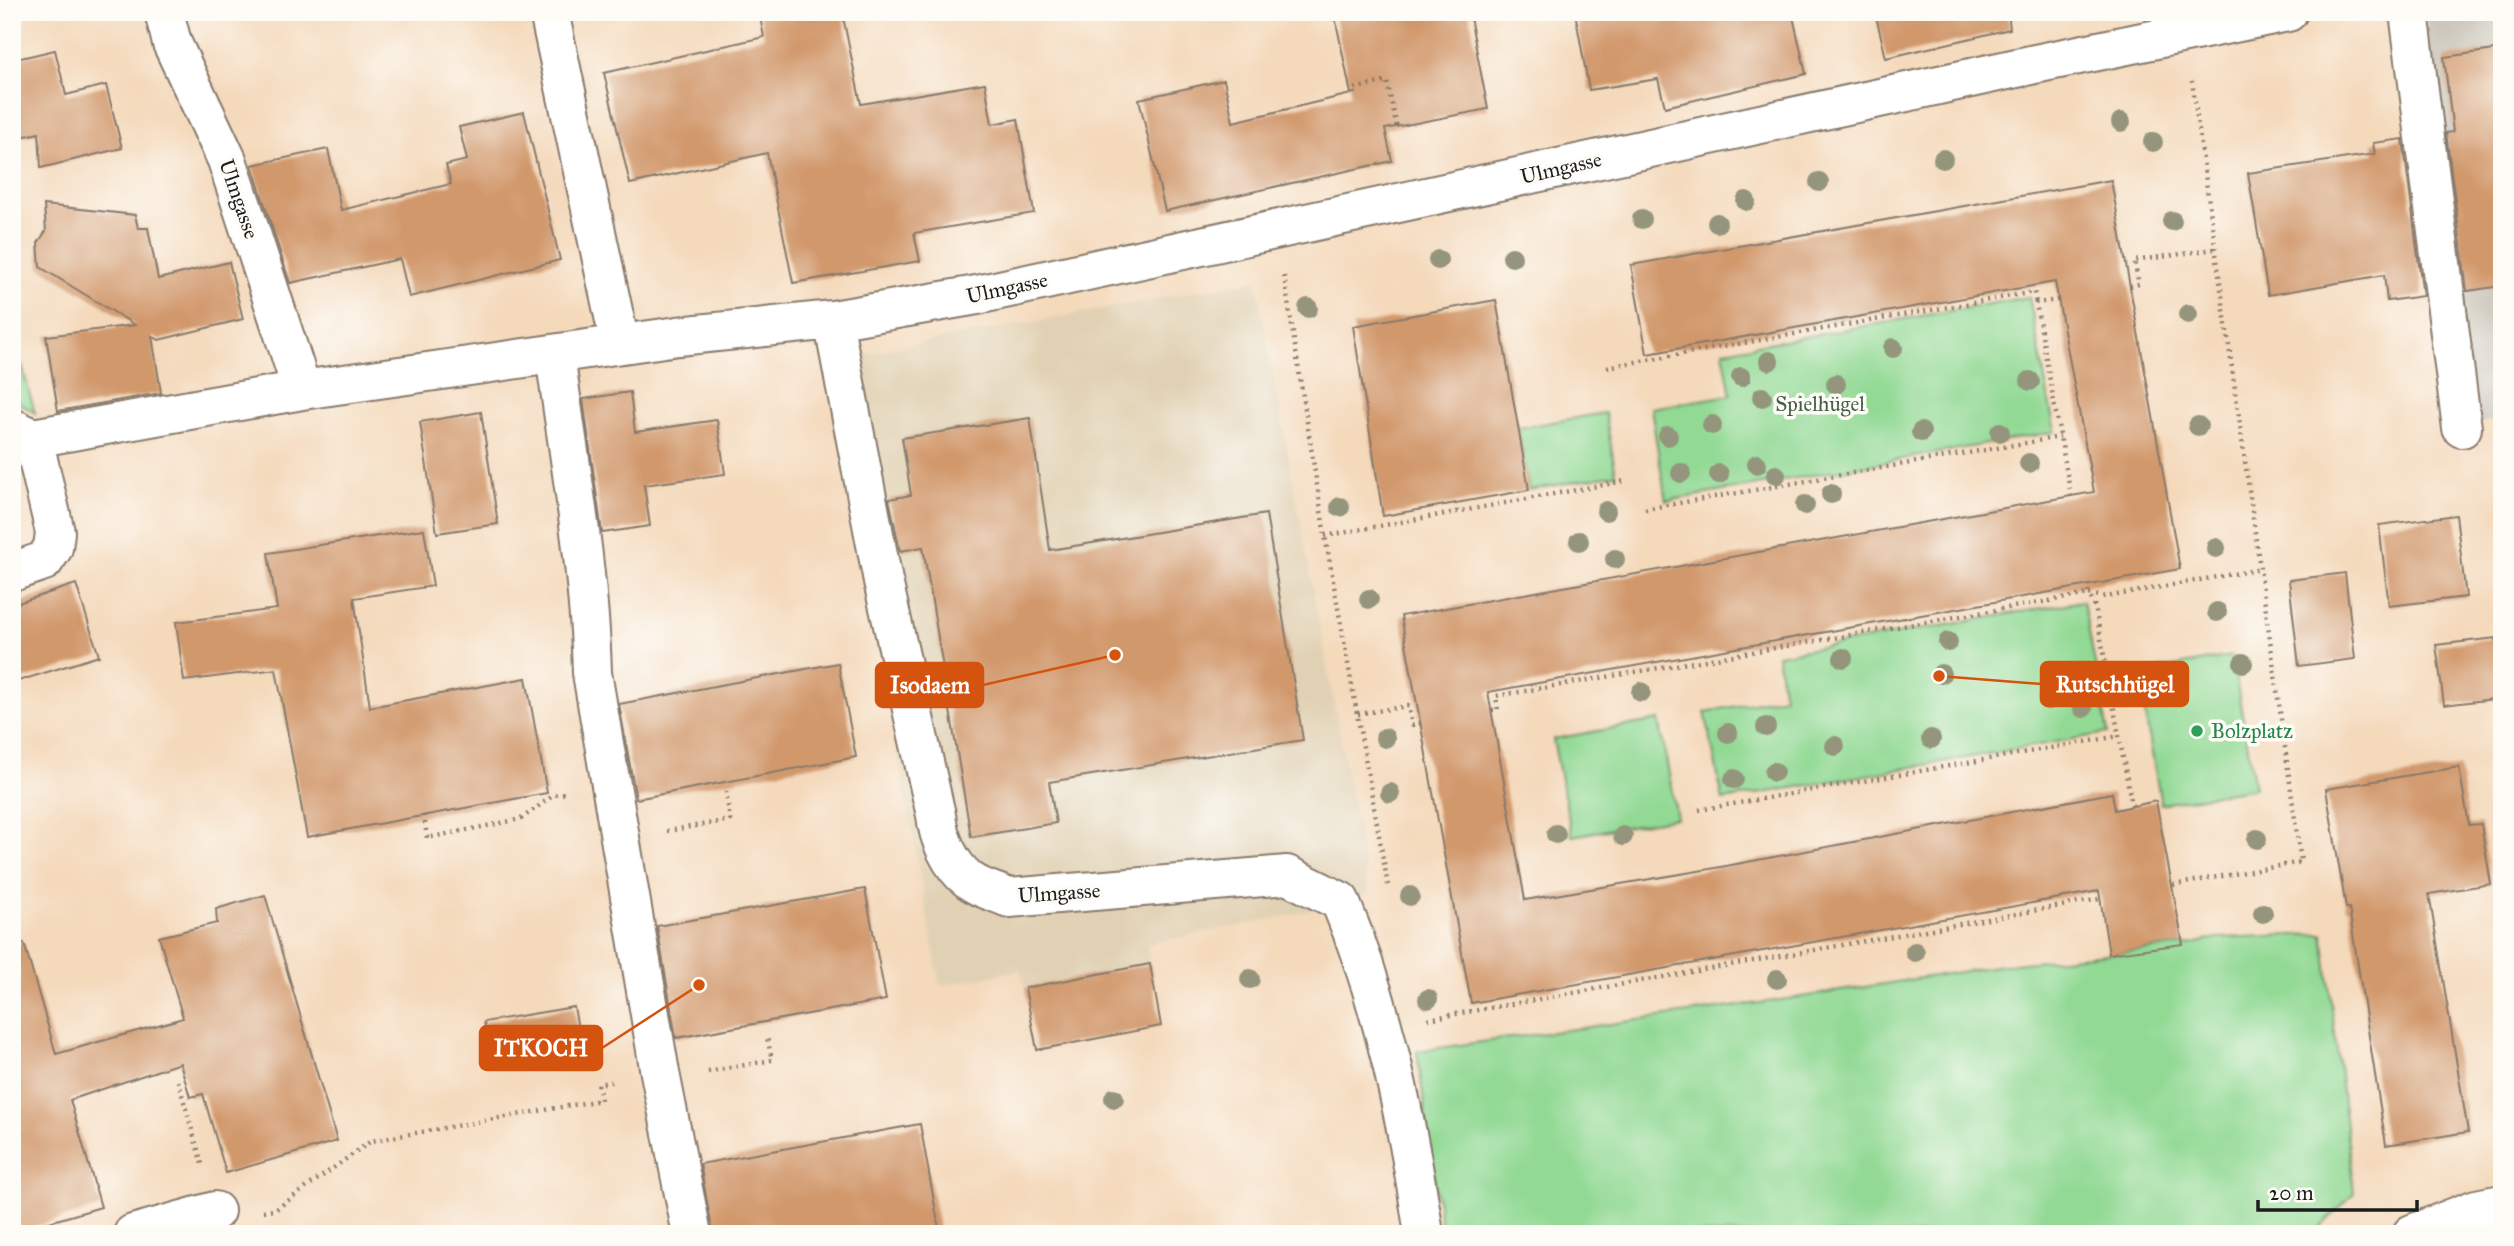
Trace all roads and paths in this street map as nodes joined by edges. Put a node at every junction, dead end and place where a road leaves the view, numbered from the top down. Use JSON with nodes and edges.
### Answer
{"nodes":[{"id":1,"x":163,"y":12,"type":"edge"},
{"id":2,"x":2288,"y":12,"type":"edge"},
{"id":3,"x":2409,"y":12,"type":"edge"},
{"id":4,"x":558,"y":15,"type":"edge"},
{"id":5,"x":2190,"y":68,"type":"dead end"},
{"id":6,"x":1354,"y":94,"type":"dead end"},
{"id":7,"x":1397,"y":128,"type":"dead end"},
{"id":8,"x":2214,"y":249,"type":"junction"},
{"id":9,"x":1284,"y":273,"type":"dead end"},
{"id":10,"x":2130,"y":286,"type":"dead end"},
{"id":11,"x":2058,"y":300,"type":"dead end"},
{"id":12,"x":2036,"y":303,"type":"junction"},
{"id":13,"x":833,"y":320,"type":"junction"},
{"id":14,"x":620,"y":344,"type":"junction"},
{"id":15,"x":555,"y":354,"type":"junction"},
{"id":16,"x":1607,"y":367,"type":"dead end"},
{"id":17,"x":302,"y":390,"type":"junction"},
{"id":18,"x":2462,"y":428,"type":"dead end"},
{"id":19,"x":22,"y":433,"type":"edge"},
{"id":20,"x":2060,"y":437,"type":"junction"},
{"id":21,"x":1625,"y":481,"type":"dead end"},
{"id":22,"x":2071,"y":496,"type":"dead end"},
{"id":23,"x":1456,"y":502,"type":"dead end"},
{"id":24,"x":1645,"y":509,"type":"dead end"},
{"id":25,"x":1457,"y":511,"type":"junction"},
{"id":26,"x":1325,"y":536,"type":"junction"},
{"id":27,"x":2261,"y":569,"type":"junction"},
{"id":28,"x":12,"y":572,"type":"edge"},
{"id":29,"x":2087,"y":585,"type":"dead end"},
{"id":30,"x":2089,"y":594,"type":"junction"},
{"id":31,"x":1492,"y":710,"type":"dead end"},
{"id":32,"x":1358,"y":714,"type":"junction"},
{"id":33,"x":1421,"y":723,"type":"dead end"},
{"id":34,"x":2119,"y":736,"type":"junction"},
{"id":35,"x":612,"y":784,"type":"junction"},
{"id":36,"x":726,"y":792,"type":"dead end"},
{"id":37,"x":2132,"y":806,"type":"dead end"},
{"id":38,"x":1699,"y":810,"type":"dead end"},
{"id":39,"x":425,"y":815,"type":"dead end"},
{"id":40,"x":621,"y":839,"type":"junction"},
{"id":41,"x":2172,"y":885,"type":"dead end"},
{"id":42,"x":1388,"y":888,"type":"dead end"},
{"id":43,"x":2101,"y":899,"type":"dead end"},
{"id":44,"x":1426,"y":1019,"type":"dead end"},
{"id":45,"x":767,"y":1037,"type":"dead end"},
{"id":46,"x":661,"y":1076,"type":"junction"},
{"id":47,"x":178,"y":1081,"type":"dead end"},
{"id":48,"x":2502,"y":1204,"type":"edge"},
{"id":49,"x":215,"y":1211,"type":"junction"},
{"id":50,"x":133,"y":1234,"type":"edge"},
{"id":51,"x":692,"y":1234,"type":"edge"},
{"id":52,"x":1424,"y":1234,"type":"edge"},
{"id":53,"x":2412,"y":1234,"type":"edge"}],
"edges":[{"from":1,"to":17,"type":"street","name":"Ulmgasse"},
{"from":2,"to":13,"type":"street","name":"Ulmgasse"},
{"from":3,"to":18,"type":"street"},
{"from":4,"to":14,"type":"street"},
{"from":5,"to":8,"type":"path"},
{"from":6,"to":7,"type":"path"},
{"from":8,"to":10,"type":"path"},
{"from":8,"to":27,"type":"path"},
{"from":9,"to":26,"type":"path"},
{"from":11,"to":12,"type":"path"},
{"from":12,"to":16,"type":"path"},
{"from":12,"to":20,"type":"path"},
{"from":13,"to":14,"type":"street","name":"Ulmgasse"},
{"from":13,"to":52,"type":"street","name":"Ulmgasse"},
{"from":14,"to":15,"type":"street","name":"Ulmgasse"},
{"from":15,"to":17,"type":"street","name":"Ulmgasse"},
{"from":15,"to":35,"type":"street"},
{"from":17,"to":19,"type":"street","name":"Ulmgasse"},
{"from":19,"to":28,"type":"street"},
{"from":20,"to":22,"type":"path"},
{"from":20,"to":24,"type":"path"},
{"from":21,"to":25,"type":"path"},
{"from":23,"to":25,"type":"path"},
{"from":25,"to":26,"type":"path"},
{"from":26,"to":32,"type":"path"},
{"from":27,"to":30,"type":"path"},
{"from":27,"to":41,"type":"path"},
{"from":29,"to":30,"type":"path"},
{"from":30,"to":31,"type":"path"},
{"from":30,"to":34,"type":"path"},
{"from":32,"to":33,"type":"path"},
{"from":32,"to":42,"type":"path"},
{"from":34,"to":37,"type":"path"},
{"from":34,"to":38,"type":"path"},
{"from":35,"to":39,"type":"path"},
{"from":35,"to":40,"type":"street"},
{"from":36,"to":40,"type":"path"},
{"from":40,"to":46,"type":"street"},
{"from":43,"to":44,"type":"path"},
{"from":45,"to":46,"type":"path"},
{"from":46,"to":49,"type":"path"},
{"from":46,"to":51,"type":"street"},
{"from":47,"to":49,"type":"path"},
{"from":48,"to":53,"type":"street"},
{"from":49,"to":50,"type":"street"}]}
